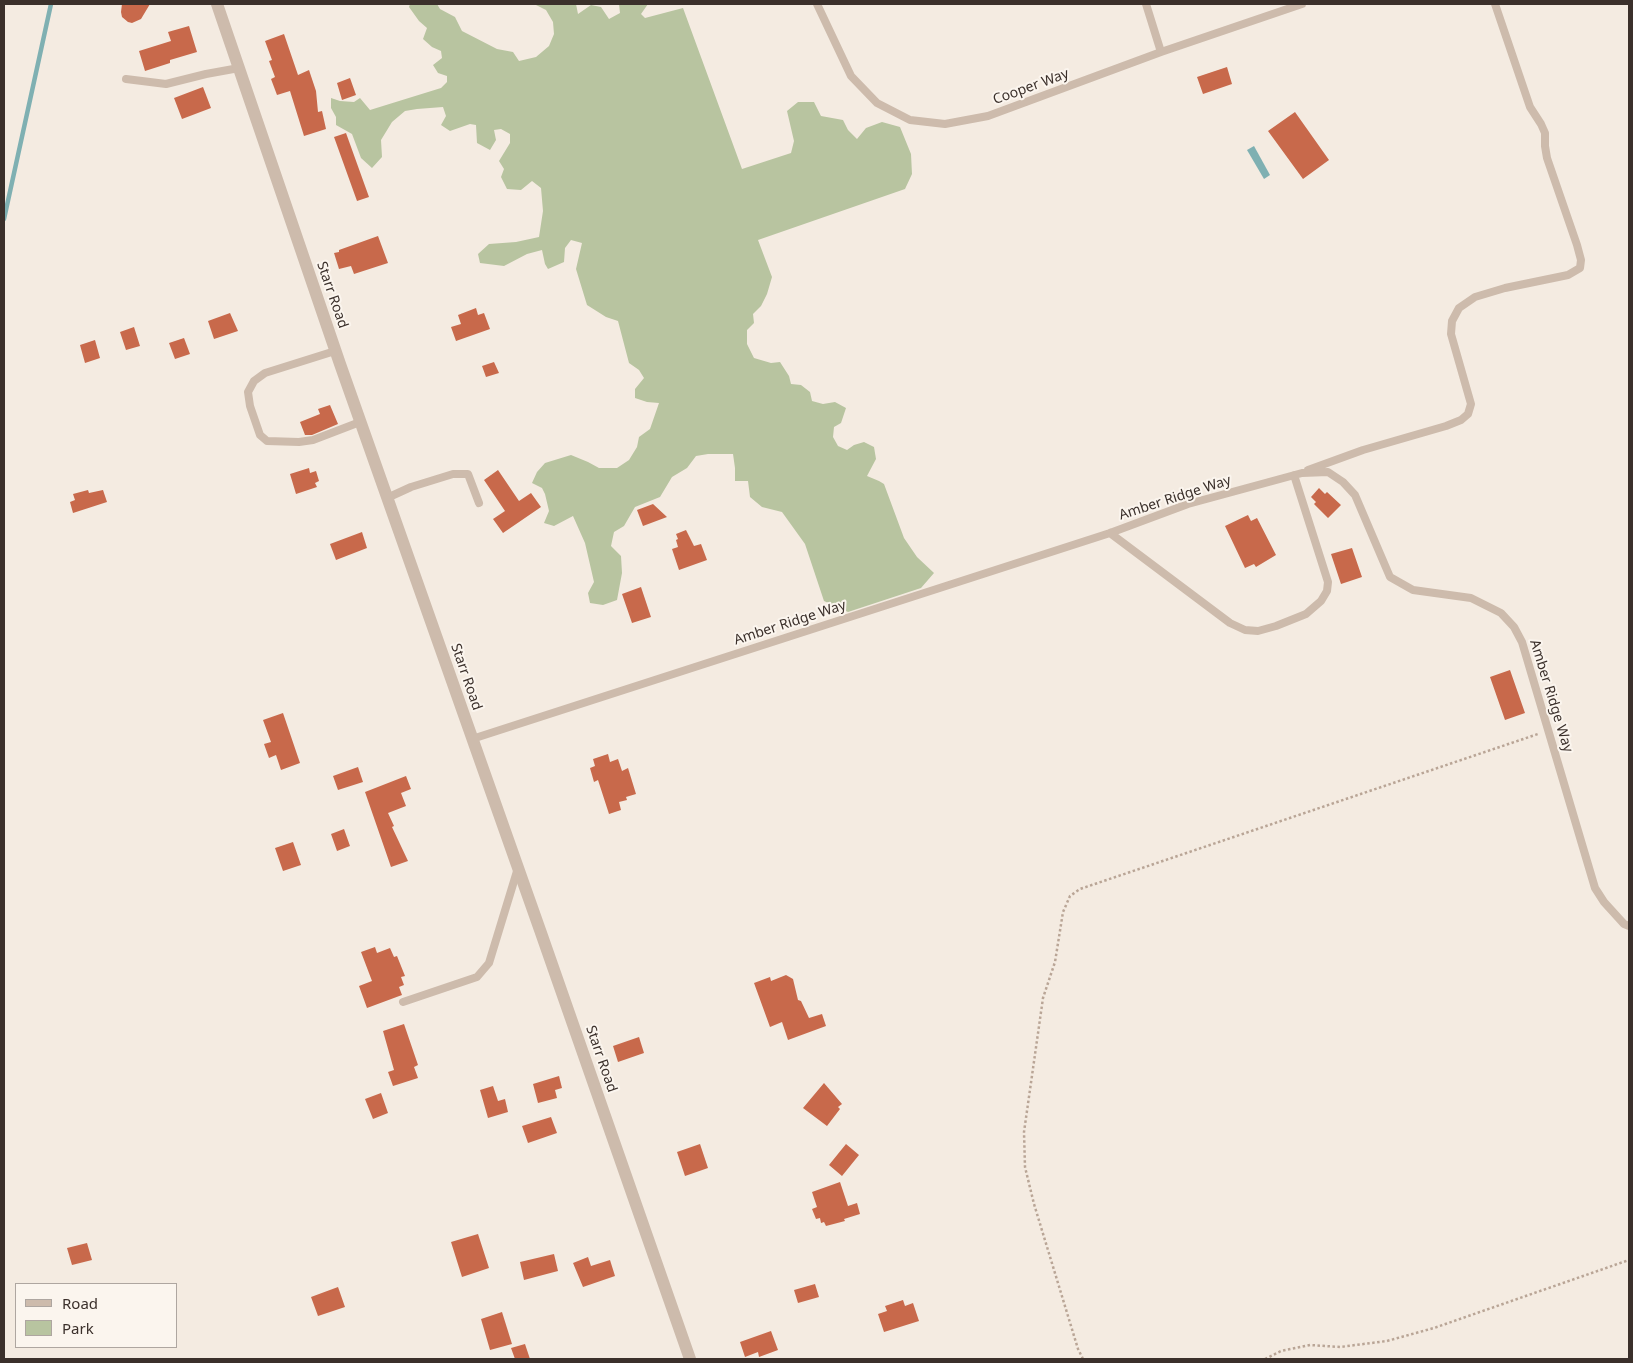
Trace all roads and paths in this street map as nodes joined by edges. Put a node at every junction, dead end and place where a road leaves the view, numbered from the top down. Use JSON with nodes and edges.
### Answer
{"nodes":[{"id":1,"x":217,"y":4,"type":"edge"},
{"id":2,"x":817,"y":4,"type":"edge"},
{"id":3,"x":1146,"y":4,"type":"edge"},
{"id":4,"x":1302,"y":4,"type":"edge"},
{"id":5,"x":1495,"y":4,"type":"edge"},
{"id":6,"x":1161,"y":52,"type":"junction"},
{"id":7,"x":239,"y":68,"type":"junction"},
{"id":8,"x":126,"y":79,"type":"dead end"},
{"id":9,"x":335,"y":351,"type":"junction"},
{"id":10,"x":360,"y":422,"type":"junction"},
{"id":11,"x":1298,"y":474,"type":"junction"},
{"id":12,"x":387,"y":498,"type":"junction"},
{"id":13,"x":480,"y":503,"type":"dead end"},
{"id":14,"x":1110,"y":533,"type":"junction"},
{"id":15,"x":1548,"y":730,"type":"junction"},
{"id":16,"x":472,"y":739,"type":"junction"},
{"id":17,"x":518,"y":868,"type":"junction"},
{"id":18,"x":1629,"y":926,"type":"edge"},
{"id":19,"x":403,"y":1002,"type":"dead end"},
{"id":20,"x":1629,"y":1260,"type":"edge"},
{"id":21,"x":690,"y":1359,"type":"edge"},
{"id":22,"x":1083,"y":1359,"type":"edge"},
{"id":23,"x":1265,"y":1359,"type":"edge"}],
"edges":[{"from":1,"to":7,"type":"street","name":"Starr Road"},
{"from":2,"to":6,"type":"lane","name":"Cooper Way"},
{"from":3,"to":6,"type":"lane"},
{"from":4,"to":6,"type":"lane","name":"Cooper Way"},
{"from":5,"to":11,"type":"lane"},
{"from":7,"to":8,"type":"lane"},
{"from":7,"to":9,"type":"street","name":"Starr Road"},
{"from":9,"to":10,"type":"street","name":"Starr Road"},
{"from":9,"to":10,"type":"lane"},
{"from":10,"to":12,"type":"street","name":"Starr Road"},
{"from":11,"to":14,"type":"lane","name":"Amber Ridge Way"},
{"from":11,"to":14,"type":"lane"},
{"from":11,"to":15,"type":"lane","name":"Amber Ridge Way"},
{"from":12,"to":13,"type":"lane"},
{"from":12,"to":16,"type":"street","name":"Starr Road"},
{"from":14,"to":16,"type":"lane","name":"Amber Ridge Way"},
{"from":15,"to":18,"type":"lane","name":"Amber Ridge Way"},
{"from":15,"to":22,"type":"path"},
{"from":16,"to":17,"type":"street","name":"Starr Road"},
{"from":17,"to":19,"type":"lane"},
{"from":17,"to":21,"type":"street","name":"Starr Road"},
{"from":20,"to":23,"type":"path"}]}
